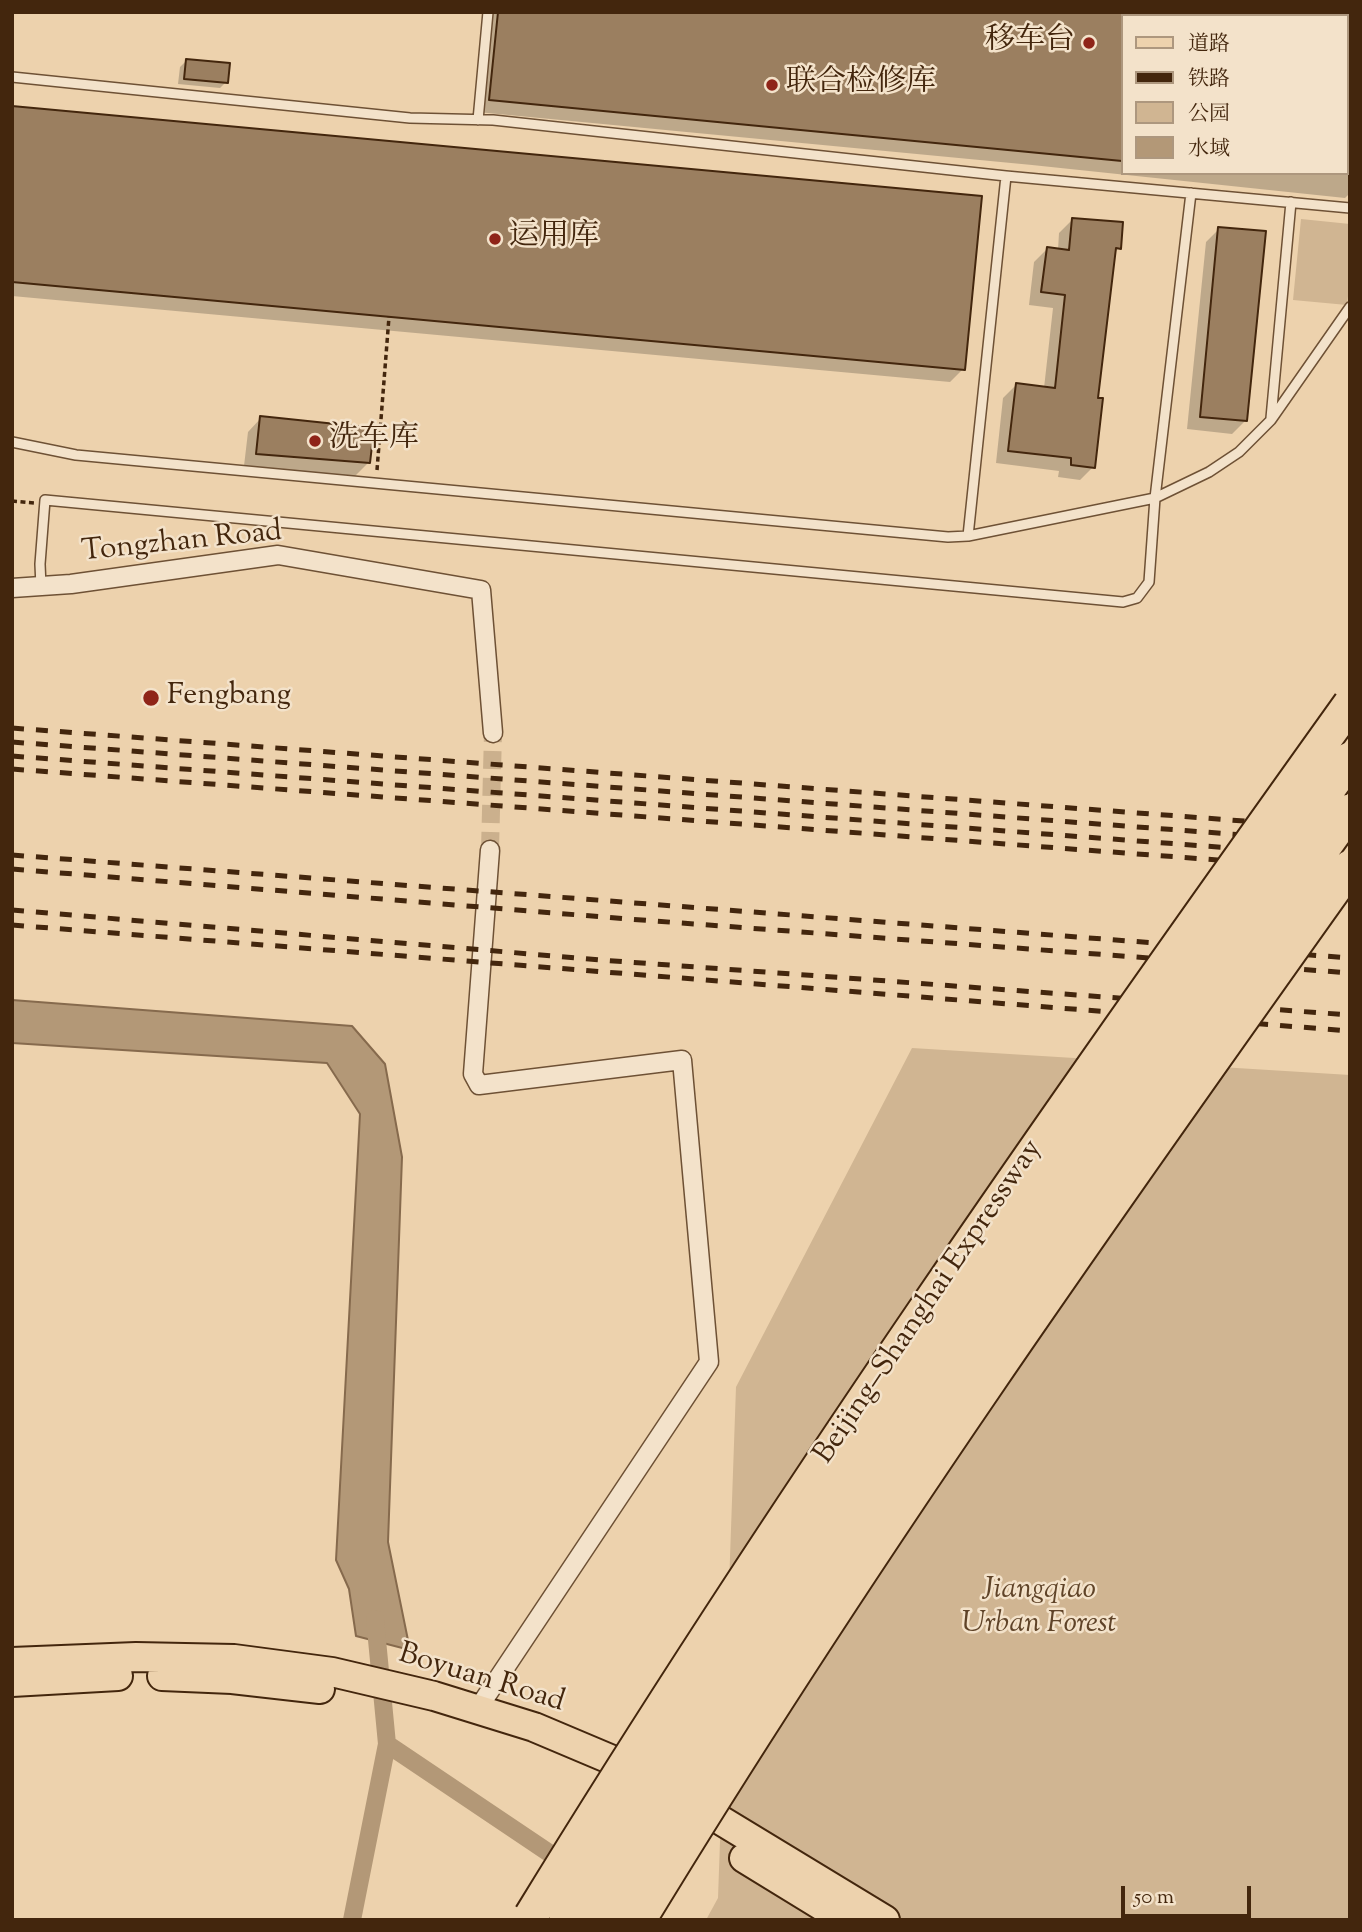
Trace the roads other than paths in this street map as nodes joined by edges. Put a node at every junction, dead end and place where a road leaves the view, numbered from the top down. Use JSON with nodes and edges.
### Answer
{"nodes":[{"id":1,"x":488,"y":12,"type":"edge"},
{"id":2,"x":12,"y":77,"type":"edge"},
{"id":3,"x":478,"y":120,"type":"junction"},
{"id":4,"x":1006,"y":176,"type":"junction"},
{"id":5,"x":1191,"y":193,"type":"junction"},
{"id":6,"x":1291,"y":202,"type":"junction"},
{"id":7,"x":1350,"y":208,"type":"edge"},
{"id":8,"x":1350,"y":307,"type":"edge"},
{"id":9,"x":1271,"y":420,"type":"junction"},
{"id":10,"x":12,"y":442,"type":"edge"},
{"id":11,"x":1156,"y":498,"type":"junction"},
{"id":12,"x":968,"y":536,"type":"junction"},
{"id":13,"x":41,"y":587,"type":"junction"},
{"id":14,"x":12,"y":588,"type":"edge"},
{"id":15,"x":1350,"y":704,"type":"edge"},
{"id":16,"x":493,"y":733,"type":"tunnel mouth"},
{"id":17,"x":1350,"y":759,"type":"edge"},
{"id":18,"x":1350,"y":811,"type":"edge"},
{"id":19,"x":490,"y":850,"type":"tunnel mouth"},
{"id":20,"x":1350,"y":867,"type":"edge"},
{"id":21,"x":12,"y":1662,"type":"edge"},
{"id":22,"x":12,"y":1682,"type":"edge"},
{"id":23,"x":346,"y":1685,"type":"junction"},
{"id":24,"x":423,"y":1703,"type":"junction"},
{"id":25,"x":477,"y":1710,"type":"junction"},
{"id":26,"x":531,"y":1916,"type":"dead end"},
{"id":27,"x":566,"y":1920,"type":"edge"},
{"id":28,"x":603,"y":1920,"type":"edge"},
{"id":29,"x":639,"y":1920,"type":"edge"},
{"id":30,"x":845,"y":1920,"type":"edge"},
{"id":31,"x":886,"y":1920,"type":"edge"}],
"edges":[{"from":1,"to":3,"type":"lane"},
{"from":2,"to":3,"type":"lane"},
{"from":3,"to":4,"type":"lane"},
{"from":4,"to":5,"type":"lane"},
{"from":4,"to":12,"type":"lane"},
{"from":5,"to":6,"type":"lane"},
{"from":5,"to":11,"type":"lane"},
{"from":6,"to":7,"type":"lane"},
{"from":6,"to":9,"type":"lane"},
{"from":8,"to":9,"type":"lane"},
{"from":9,"to":11,"type":"lane"},
{"from":10,"to":12,"type":"lane"},
{"from":11,"to":12,"type":"lane"},
{"from":11,"to":13,"type":"lane"},
{"from":13,"to":14,"type":"street","name":"Tongzhan Road"},
{"from":13,"to":16,"type":"street","name":"Tongzhan Road"},
{"from":15,"to":26,"type":"highway","name":"Beijing–Shanghai Expressway","bridge":true},
{"from":17,"to":27,"type":"highway","name":"Beijing–Shanghai Expressway","bridge":true},
{"from":18,"to":28,"type":"highway","name":"Beijing–Shanghai Expressway","bridge":true},
{"from":19,"to":25,"type":"street"},
{"from":20,"to":29,"type":"highway","bridge":true},
{"from":21,"to":23,"type":"main road","name":"Boyuan Road"},
{"from":22,"to":23,"type":"main road","name":"Boyuan Road"},
{"from":23,"to":24,"type":"main road","name":"Boyuan Road"},
{"from":24,"to":25,"type":"main road","name":"Boyuan Road"},
{"from":24,"to":30,"type":"main road","name":"Boyuan Road"},
{"from":25,"to":31,"type":"main road","name":"Boyuan Road"}]}
